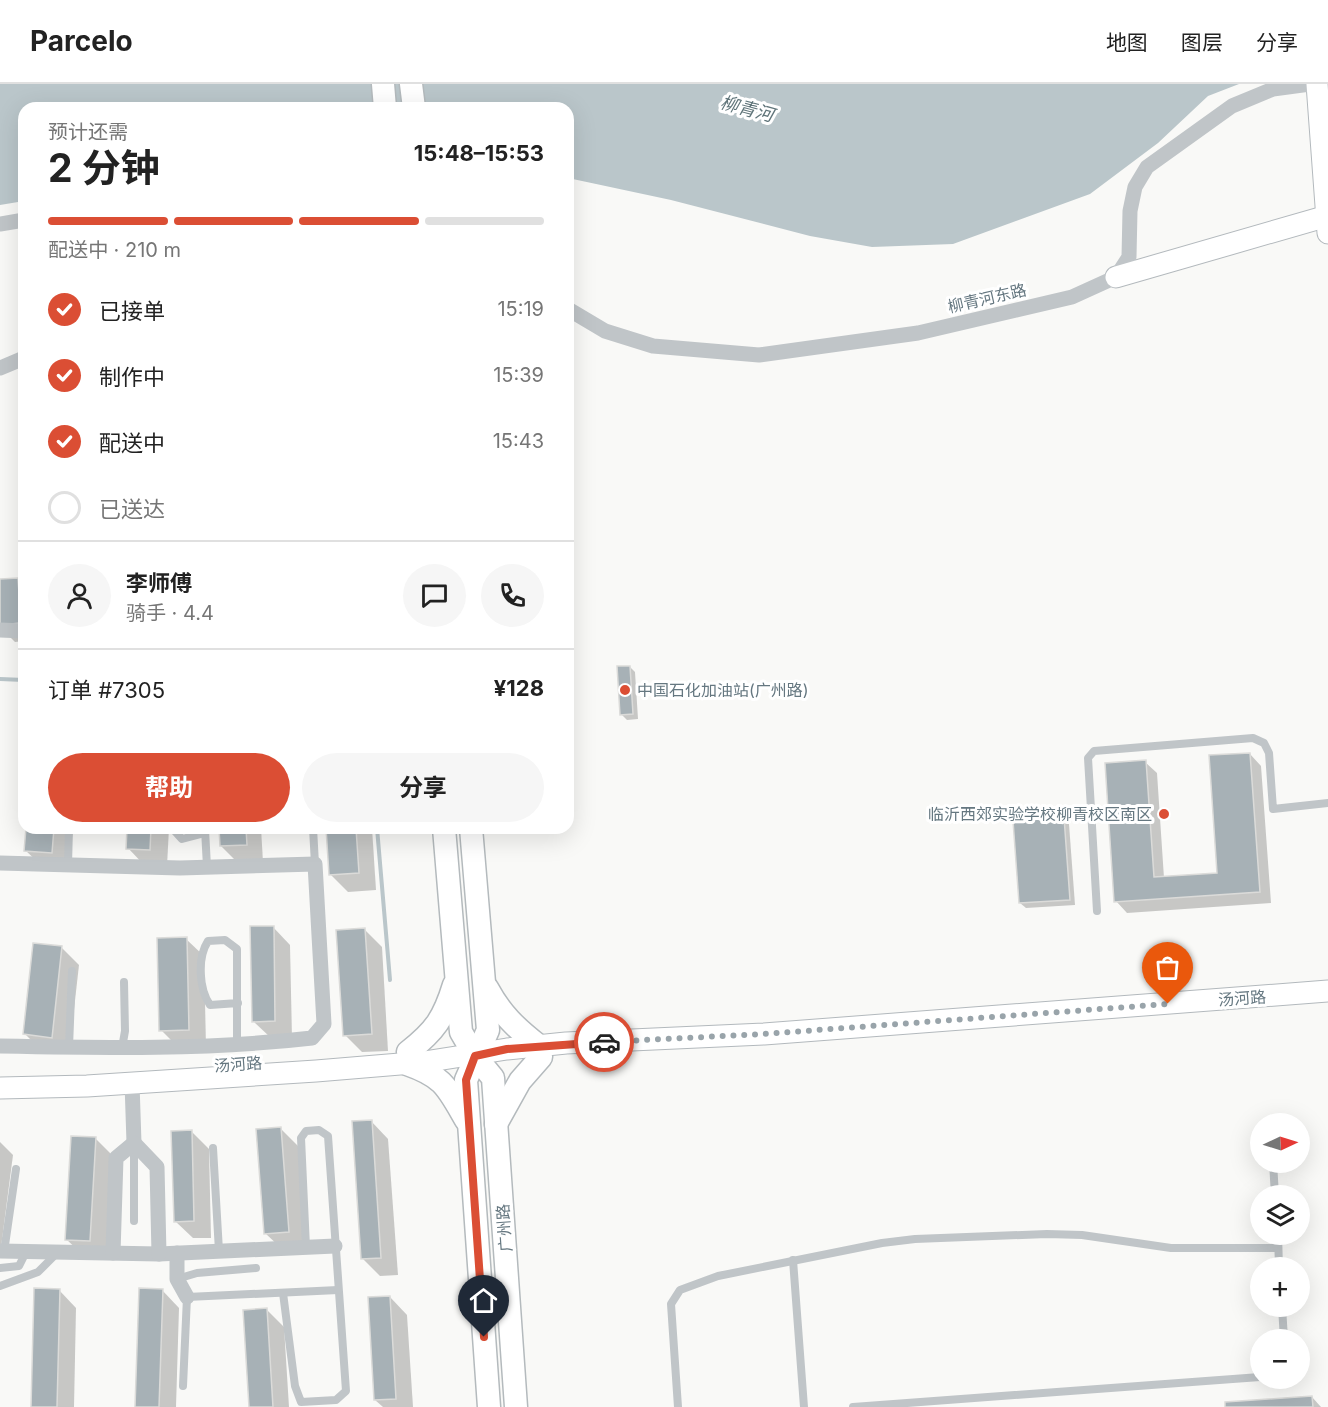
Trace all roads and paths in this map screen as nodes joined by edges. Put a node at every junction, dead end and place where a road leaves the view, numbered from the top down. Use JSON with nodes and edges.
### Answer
{"nodes":[{"id":1,"x":383,"y":84,"type":"edge"},
{"id":2,"x":411,"y":84,"type":"edge"},
{"id":3,"x":1315,"y":89,"type":"edge"},
{"id":4,"x":384,"y":102,"type":"edge"},
{"id":5,"x":413,"y":102,"type":"edge"},
{"id":6,"x":18,"y":221,"type":"edge"},
{"id":7,"x":0,"y":224,"type":"edge"},
{"id":8,"x":1327,"y":224,"type":"edge"},
{"id":9,"x":1116,"y":277,"type":"junction"},
{"id":10,"x":574,"y":313,"type":"edge"},
{"id":11,"x":18,"y":360,"type":"edge"},
{"id":12,"x":0,"y":368,"type":"edge"},
{"id":13,"x":0,"y":630,"type":"edge"},
{"id":14,"x":18,"y":631,"type":"edge"},
{"id":15,"x":1328,"y":803,"type":"edge"},
{"id":16,"x":69,"y":834,"type":"edge"},
{"id":17,"x":177,"y":834,"type":"edge"},
{"id":18,"x":195,"y":834,"type":"edge"},
{"id":19,"x":205,"y":834,"type":"edge"},
{"id":20,"x":313,"y":834,"type":"edge"},
{"id":21,"x":444,"y":834,"type":"edge"},
{"id":22,"x":472,"y":834,"type":"edge"},
{"id":23,"x":0,"y":863,"type":"edge"},
{"id":24,"x":315,"y":864,"type":"junction"},
{"id":25,"x":68,"y":866,"type":"junction"},
{"id":26,"x":207,"y":867,"type":"junction"},
{"id":27,"x":1097,"y":911,"type":"dead end"},
{"id":28,"x":72,"y":971,"type":"dead end"},
{"id":29,"x":456,"y":977,"type":"junction"},
{"id":30,"x":484,"y":980,"type":"junction"},
{"id":31,"x":124,"y":982,"type":"dead end"},
{"id":32,"x":1328,"y":991,"type":"edge"},
{"id":33,"x":238,"y":1003,"type":"junction"},
{"id":34,"x":1328,"y":1003,"type":"edge"},
{"id":35,"x":237,"y":1044,"type":"junction"},
{"id":36,"x":0,"y":1046,"type":"edge"},
{"id":37,"x":69,"y":1047,"type":"junction"},
{"id":38,"x":122,"y":1048,"type":"junction"},
{"id":39,"x":540,"y":1052,"type":"junction"},
{"id":40,"x":475,"y":1056,"type":"junction"},
{"id":41,"x":407,"y":1058,"type":"junction"},
{"id":42,"x":0,"y":1077,"type":"edge"},
{"id":43,"x":132,"y":1083,"type":"junction"},
{"id":44,"x":0,"y":1088,"type":"edge"},
{"id":45,"x":496,"y":1124,"type":"junction"},
{"id":46,"x":469,"y":1126,"type":"junction"},
{"id":47,"x":134,"y":1143,"type":"junction"},
{"id":48,"x":213,"y":1148,"type":"dead end"},
{"id":49,"x":16,"y":1169,"type":"dead end"},
{"id":50,"x":134,"y":1221,"type":"dead end"},
{"id":51,"x":335,"y":1246,"type":"junction"},
{"id":52,"x":306,"y":1247,"type":"junction"},
{"id":53,"x":1278,"y":1248,"type":"joint"},
{"id":54,"x":219,"y":1251,"type":"junction"},
{"id":55,"x":2,"y":1252,"type":"edge"},
{"id":56,"x":26,"y":1252,"type":"junction"},
{"id":57,"x":57,"y":1252,"type":"junction"},
{"id":58,"x":113,"y":1253,"type":"junction"},
{"id":59,"x":177,"y":1253,"type":"junction"},
{"id":60,"x":159,"y":1254,"type":"junction"},
{"id":61,"x":1279,"y":1257,"type":"edge"},
{"id":62,"x":793,"y":1260,"type":"junction"},
{"id":63,"x":0,"y":1268,"type":"edge"},
{"id":64,"x":256,"y":1268,"type":"dead end"},
{"id":65,"x":177,"y":1279,"type":"junction"},
{"id":66,"x":0,"y":1286,"type":"edge"},
{"id":67,"x":338,"y":1290,"type":"junction"},
{"id":68,"x":283,"y":1293,"type":"junction"},
{"id":69,"x":187,"y":1297,"type":"junction"},
{"id":70,"x":1250,"y":1378,"type":"edge"},
{"id":71,"x":183,"y":1386,"type":"dead end"},
{"id":72,"x":489,"y":1407,"type":"edge"},
{"id":73,"x":516,"y":1407,"type":"edge"},
{"id":74,"x":678,"y":1407,"type":"edge"},
{"id":75,"x":804,"y":1407,"type":"edge"},
{"id":76,"x":853,"y":1407,"type":"edge"}],
"edges":[{"from":1,"to":4,"type":"main road"},
{"from":2,"to":5,"type":"main road"},
{"from":3,"to":8,"type":"street"},
{"from":3,"to":9,"type":"street"},
{"from":6,"to":7,"type":"street"},
{"from":8,"to":9,"type":"street"},
{"from":9,"to":10,"type":"street","name":"柳青河东路"},
{"from":11,"to":12,"type":"street"},
{"from":13,"to":14,"type":"street"},
{"from":15,"to":27,"type":"lane"},
{"from":16,"to":25,"type":"lane"},
{"from":17,"to":18,"type":"lane"},
{"from":19,"to":26,"type":"lane"},
{"from":20,"to":24,"type":"lane"},
{"from":21,"to":29,"type":"main road","name":"广州路"},
{"from":22,"to":30,"type":"main road","name":"广州路"},
{"from":23,"to":25,"type":"street"},
{"from":24,"to":26,"type":"street"},
{"from":24,"to":35,"type":"street"},
{"from":25,"to":26,"type":"street"},
{"from":28,"to":37,"type":"lane"},
{"from":29,"to":40,"type":"main road","name":"广州路"},
{"from":29,"to":41,"type":"main road"},
{"from":30,"to":39,"type":"main road"},
{"from":30,"to":40,"type":"main road","name":"广州路"},
{"from":31,"to":38,"type":"lane"},
{"from":32,"to":39,"type":"street","name":"汤河路"},
{"from":33,"to":33,"type":"lane"},
{"from":33,"to":35,"type":"lane"},
{"from":34,"to":39,"type":"street","name":"汤河路"},
{"from":35,"to":38,"type":"street"},
{"from":36,"to":37,"type":"street"},
{"from":37,"to":38,"type":"street"},
{"from":39,"to":40,"type":"street","name":"汤河路"},
{"from":39,"to":45,"type":"main road"},
{"from":40,"to":41,"type":"street","name":"汤河路"},
{"from":40,"to":45,"type":"main road","name":"广州路"},
{"from":40,"to":46,"type":"main road","name":"广州路"},
{"from":41,"to":42,"type":"street","name":"汤河路"},
{"from":41,"to":43,"type":"street","name":"汤河路"},
{"from":41,"to":46,"type":"main road"},
{"from":43,"to":44,"type":"street","name":"汤河路"},
{"from":43,"to":47,"type":"street"},
{"from":45,"to":73,"type":"main road","name":"广州路"},
{"from":46,"to":72,"type":"main road","name":"广州路"},
{"from":47,"to":50,"type":"lane"},
{"from":47,"to":58,"type":"street"},
{"from":47,"to":60,"type":"street"},
{"from":48,"to":54,"type":"lane"},
{"from":49,"to":55,"type":"lane"},
{"from":51,"to":52,"type":"street"},
{"from":51,"to":52,"type":"lane"},
{"from":51,"to":67,"type":"lane"},
{"from":52,"to":54,"type":"street"},
{"from":53,"to":61,"type":"lane"},
{"from":53,"to":62,"type":"lane"},
{"from":54,"to":59,"type":"street"},
{"from":55,"to":56,"type":"street"},
{"from":56,"to":57,"type":"street"},
{"from":56,"to":63,"type":"lane"},
{"from":57,"to":58,"type":"street"},
{"from":57,"to":66,"type":"lane"},
{"from":58,"to":60,"type":"street"},
{"from":59,"to":60,"type":"street"},
{"from":59,"to":65,"type":"street"},
{"from":62,"to":74,"type":"lane"},
{"from":62,"to":75,"type":"lane"},
{"from":64,"to":65,"type":"lane"},
{"from":65,"to":69,"type":"street"},
{"from":67,"to":68,"type":"lane"},
{"from":67,"to":68,"type":"lane"},
{"from":68,"to":69,"type":"lane"},
{"from":69,"to":71,"type":"lane"},
{"from":70,"to":76,"type":"lane"}]}
